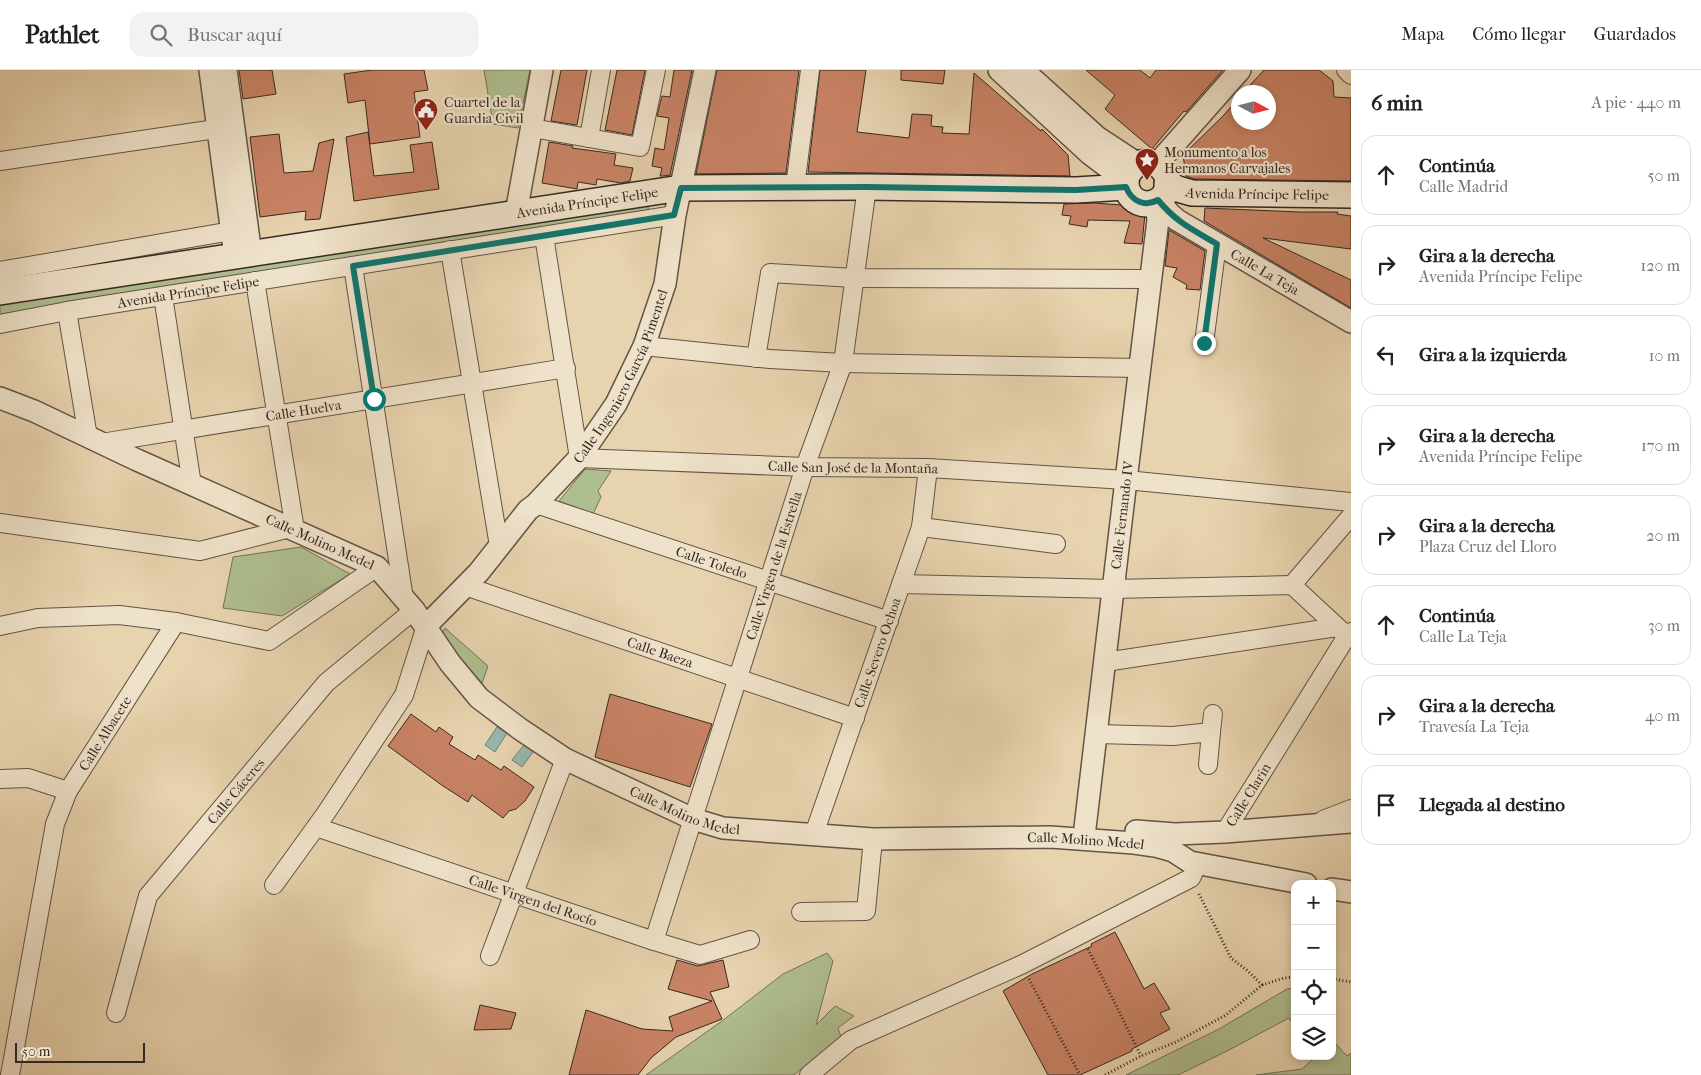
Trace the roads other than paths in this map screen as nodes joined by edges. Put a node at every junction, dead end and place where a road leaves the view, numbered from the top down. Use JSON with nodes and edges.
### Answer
{"nodes":[{"id":1,"x":210,"y":70,"type":"edge"},
{"id":2,"x":226,"y":70,"type":"edge"},
{"id":3,"x":542,"y":70,"type":"edge"},
{"id":4,"x":601,"y":70,"type":"edge"},
{"id":5,"x":656,"y":70,"type":"edge"},
{"id":6,"x":705,"y":70,"type":"edge"},
{"id":7,"x":810,"y":70,"type":"edge"},
{"id":8,"x":999,"y":70,"type":"edge"},
{"id":9,"x":1023,"y":70,"type":"edge"},
{"id":10,"x":1240,"y":70,"type":"edge"},
{"id":11,"x":1346,"y":70,"type":"edge"},
{"id":12,"x":1351,"y":75,"type":"edge"},
{"id":13,"x":226,"y":127,"type":"junction"},
{"id":14,"x":532,"y":128,"type":"junction"},
{"id":15,"x":589,"y":138,"type":"junction"},
{"id":16,"x":1090,"y":154,"type":"junction"},
{"id":17,"x":0,"y":161,"type":"edge"},
{"id":18,"x":1147,"y":183,"type":"junction"},
{"id":19,"x":867,"y":187,"type":"junction"},
{"id":20,"x":681,"y":188,"type":"junction"},
{"id":21,"x":795,"y":188,"type":"junction"},
{"id":22,"x":1076,"y":190,"type":"junction"},
{"id":23,"x":1351,"y":195,"type":"edge"},
{"id":24,"x":516,"y":213,"type":"junction"},
{"id":25,"x":674,"y":215,"type":"junction"},
{"id":26,"x":239,"y":230,"type":"junction"},
{"id":27,"x":544,"y":236,"type":"junction"},
{"id":28,"x":1217,"y":244,"type":"junction"},
{"id":29,"x":450,"y":250,"type":"junction"},
{"id":30,"x":243,"y":255,"type":"junction"},
{"id":31,"x":110,"y":263,"type":"junction"},
{"id":32,"x":353,"y":266,"type":"junction"},
{"id":33,"x":0,"y":271,"type":"edge"},
{"id":34,"x":854,"y":278,"type":"junction"},
{"id":35,"x":1150,"y":279,"type":"junction"},
{"id":36,"x":255,"y":281,"type":"junction"},
{"id":37,"x":0,"y":292,"type":"edge"},
{"id":38,"x":163,"y":296,"type":"junction"},
{"id":39,"x":68,"y":311,"type":"junction"},
{"id":40,"x":1351,"y":322,"type":"edge"},
{"id":41,"x":0,"y":324,"type":"edge"},
{"id":42,"x":1204,"y":343,"type":"dead end"},
{"id":43,"x":644,"y":346,"type":"junction"},
{"id":44,"x":756,"y":358,"type":"junction"},
{"id":45,"x":844,"y":363,"type":"junction"},
{"id":46,"x":566,"y":368,"type":"junction"},
{"id":47,"x":1140,"y":368,"type":"junction"},
{"id":48,"x":472,"y":384,"type":"junction"},
{"id":49,"x":0,"y":398,"type":"edge"},
{"id":50,"x":374,"y":399,"type":"junction"},
{"id":51,"x":277,"y":414,"type":"junction"},
{"id":52,"x":184,"y":429,"type":"junction"},
{"id":53,"x":95,"y":440,"type":"junction"},
{"id":54,"x":579,"y":458,"type":"junction"},
{"id":55,"x":805,"y":467,"type":"junction"},
{"id":56,"x":928,"y":468,"type":"junction"},
{"id":57,"x":1126,"y":480,"type":"junction"},
{"id":58,"x":192,"y":485,"type":"junction"},
{"id":59,"x":1351,"y":502,"type":"edge"},
{"id":60,"x":536,"y":504,"type":"junction"},
{"id":61,"x":1351,"y":516,"type":"edge"},
{"id":62,"x":0,"y":523,"type":"edge"},
{"id":63,"x":921,"y":527,"type":"junction"},
{"id":64,"x":292,"y":529,"type":"junction"},
{"id":65,"x":1056,"y":544,"type":"dead end"},
{"id":66,"x":499,"y":546,"type":"junction"},
{"id":67,"x":377,"y":567,"type":"junction"},
{"id":68,"x":767,"y":582,"type":"junction"},
{"id":69,"x":901,"y":584,"type":"junction"},
{"id":70,"x":1292,"y":585,"type":"junction"},
{"id":71,"x":465,"y":586,"type":"junction"},
{"id":72,"x":1113,"y":589,"type":"junction"},
{"id":73,"x":415,"y":611,"type":"junction"},
{"id":74,"x":888,"y":621,"type":"junction"},
{"id":75,"x":176,"y":622,"type":"junction"},
{"id":76,"x":0,"y":626,"type":"edge"},
{"id":77,"x":1345,"y":632,"type":"edge"},
{"id":78,"x":1105,"y":662,"type":"junction"},
{"id":79,"x":738,"y":679,"type":"junction"},
{"id":80,"x":855,"y":718,"type":"junction"},
{"id":81,"x":1096,"y":734,"type":"junction"},
{"id":82,"x":565,"y":758,"type":"junction"},
{"id":83,"x":1208,"y":765,"type":"dead end"},
{"id":84,"x":0,"y":779,"type":"edge"},
{"id":85,"x":68,"y":790,"type":"junction"},
{"id":86,"x":1351,"y":809,"type":"edge"},
{"id":87,"x":693,"y":819,"type":"junction"},
{"id":88,"x":1351,"y":822,"type":"edge"},
{"id":89,"x":1305,"y":826,"type":"junction"},
{"id":90,"x":316,"y":827,"type":"junction"},
{"id":91,"x":1086,"y":828,"type":"junction"},
{"id":92,"x":1225,"y":832,"type":"junction"},
{"id":93,"x":814,"y":834,"type":"junction"},
{"id":94,"x":1050,"y":837,"type":"junction"},
{"id":95,"x":873,"y":839,"type":"junction"},
{"id":96,"x":1191,"y":870,"type":"junction"},
{"id":97,"x":1291,"y":882,"type":"edge"},
{"id":98,"x":274,"y":885,"type":"dead end"},
{"id":99,"x":1336,"y":890,"type":"edge"},
{"id":100,"x":1351,"y":892,"type":"edge"},
{"id":101,"x":514,"y":894,"type":"junction"},
{"id":102,"x":801,"y":912,"type":"dead end"},
{"id":103,"x":750,"y":940,"type":"dead end"},
{"id":104,"x":654,"y":941,"type":"junction"},
{"id":105,"x":490,"y":956,"type":"dead end"},
{"id":106,"x":116,"y":1013,"type":"dead end"},
{"id":107,"x":10,"y":1075,"type":"edge"},
{"id":108,"x":809,"y":1075,"type":"edge"}],
"edges":[{"from":1,"to":13,"type":"street"},
{"from":2,"to":13,"type":"street"},
{"from":3,"to":14,"type":"street"},
{"from":4,"to":15,"type":"street"},
{"from":5,"to":15,"type":"street"},
{"from":6,"to":20,"type":"street","name":"Calle Ingeniero García Pimentel"},
{"from":7,"to":21,"type":"street"},
{"from":8,"to":16,"type":"street"},
{"from":9,"to":18,"type":"street"},
{"from":10,"to":18,"type":"street"},
{"from":11,"to":12,"type":"street"},
{"from":13,"to":17,"type":"street"},
{"from":13,"to":26,"type":"street"},
{"from":14,"to":15,"type":"street"},
{"from":14,"to":24,"type":"street"},
{"from":16,"to":18,"type":"street"},
{"from":16,"to":22,"type":"street"},
{"from":18,"to":22,"type":"main road","name":"Avenida Príncipe Felipe"},
{"from":18,"to":23,"type":"main road","name":"Avenida Príncipe Felipe"},
{"from":18,"to":28,"type":"street","name":"Calle La Teja"},
{"from":18,"to":35,"type":"street","name":"Calle Fernando IV"},
{"from":19,"to":21,"type":"main road","name":"Avenida Príncipe Felipe"},
{"from":19,"to":22,"type":"main road","name":"Avenida Príncipe Felipe"},
{"from":19,"to":34,"type":"street","name":"Calle Virgen de la Estrella"},
{"from":20,"to":21,"type":"main road","name":"Avenida Príncipe Felipe"},
{"from":20,"to":24,"type":"main road","name":"Avenida Príncipe Felipe"},
{"from":20,"to":25,"type":"street","name":"Calle Ingeniero García Pimentel"},
{"from":24,"to":30,"type":"main road","name":"Avenida Príncipe Felipe"},
{"from":25,"to":27,"type":"street","name":"Avenida Príncipe Felipe"},
{"from":25,"to":43,"type":"street","name":"Calle Ingeniero García Pimentel"},
{"from":26,"to":30,"type":"street"},
{"from":26,"to":31,"type":"street","name":"Avenida Príncipe Felipe"},
{"from":27,"to":29,"type":"street","name":"Avenida Príncipe Felipe"},
{"from":27,"to":46,"type":"street"},
{"from":28,"to":40,"type":"street","name":"Calle La Teja"},
{"from":28,"to":42,"type":"street"},
{"from":29,"to":32,"type":"street","name":"Avenida Príncipe Felipe"},
{"from":29,"to":48,"type":"street"},
{"from":30,"to":31,"type":"main road","name":"Avenida Príncipe Felipe"},
{"from":31,"to":33,"type":"street","name":"Avenida Príncipe Felipe"},
{"from":31,"to":37,"type":"main road","name":"Avenida Príncipe Felipe"},
{"from":32,"to":36,"type":"street","name":"Avenida Príncipe Felipe"},
{"from":32,"to":50,"type":"street"},
{"from":34,"to":35,"type":"street"},
{"from":34,"to":44,"type":"street"},
{"from":34,"to":45,"type":"street","name":"Calle Virgen de la Estrella"},
{"from":35,"to":47,"type":"street","name":"Calle Fernando IV"},
{"from":36,"to":38,"type":"street","name":"Avenida Príncipe Felipe"},
{"from":36,"to":51,"type":"street"},
{"from":38,"to":39,"type":"street","name":"Avenida Príncipe Felipe"},
{"from":38,"to":52,"type":"street"},
{"from":39,"to":41,"type":"street","name":"Avenida Príncipe Felipe"},
{"from":39,"to":53,"type":"street"},
{"from":43,"to":44,"type":"street"},
{"from":43,"to":54,"type":"street","name":"Calle Ingeniero García Pimentel"},
{"from":44,"to":45,"type":"street"},
{"from":45,"to":47,"type":"street"},
{"from":45,"to":55,"type":"street","name":"Calle Virgen de la Estrella"},
{"from":46,"to":48,"type":"street","name":"Calle Huelva"},
{"from":46,"to":54,"type":"street"},
{"from":47,"to":57,"type":"street","name":"Calle Fernando IV"},
{"from":48,"to":50,"type":"street","name":"Calle Huelva"},
{"from":48,"to":66,"type":"street"},
{"from":49,"to":53,"type":"street","name":"Calle Molino Medel"},
{"from":50,"to":51,"type":"street","name":"Calle Huelva"},
{"from":50,"to":73,"type":"street"},
{"from":51,"to":52,"type":"street","name":"Calle Huelva"},
{"from":51,"to":64,"type":"street"},
{"from":52,"to":53,"type":"street","name":"Calle Huelva"},
{"from":52,"to":58,"type":"street"},
{"from":53,"to":58,"type":"street","name":"Calle Molino Medel"},
{"from":54,"to":55,"type":"street","name":"Calle San José de la Montaña"},
{"from":54,"to":60,"type":"street","name":"Calle Ingeniero García Pimentel"},
{"from":55,"to":56,"type":"street","name":"Calle San José de la Montaña"},
{"from":55,"to":68,"type":"street","name":"Calle Virgen de la Estrella"},
{"from":56,"to":57,"type":"street","name":"Calle San José de la Montaña"},
{"from":56,"to":63,"type":"street","name":"Calle Severo Ochoa"},
{"from":57,"to":59,"type":"street","name":"Calle San José de la Montaña"},
{"from":57,"to":72,"type":"street","name":"Calle Fernando IV"},
{"from":58,"to":64,"type":"street","name":"Calle Molino Medel"},
{"from":60,"to":66,"type":"street","name":"Calle Ingeniero García Pimentel"},
{"from":60,"to":68,"type":"street","name":"Calle Toledo"},
{"from":61,"to":70,"type":"street"},
{"from":62,"to":64,"type":"street"},
{"from":63,"to":65,"type":"street"},
{"from":63,"to":69,"type":"street","name":"Calle Severo Ochoa"},
{"from":64,"to":67,"type":"street","name":"Calle Molino Medel"},
{"from":66,"to":71,"type":"street","name":"Calle Ingeniero García Pimentel"},
{"from":67,"to":73,"type":"street","name":"Calle Molino Medel"},
{"from":67,"to":75,"type":"street"},
{"from":68,"to":74,"type":"street","name":"Calle Toledo"},
{"from":68,"to":79,"type":"street","name":"Calle Virgen de la Estrella"},
{"from":69,"to":72,"type":"street"},
{"from":69,"to":74,"type":"street","name":"Calle Severo Ochoa"},
{"from":70,"to":72,"type":"street"},
{"from":70,"to":77,"type":"street"},
{"from":71,"to":73,"type":"street","name":"Calle Ingeniero García Pimentel"},
{"from":71,"to":79,"type":"street","name":"Calle Baeza"},
{"from":72,"to":78,"type":"street","name":"Calle Fernando IV"},
{"from":73,"to":82,"type":"street","name":"Calle Molino Medel"},
{"from":73,"to":90,"type":"street"},
{"from":73,"to":106,"type":"street","name":"Calle Cáceres"},
{"from":74,"to":80,"type":"street","name":"Calle Severo Ochoa"},
{"from":75,"to":76,"type":"street"},
{"from":75,"to":85,"type":"street","name":"Calle Albacete"},
{"from":77,"to":78,"type":"street"},
{"from":77,"to":92,"type":"street","name":"Calle Clarin"},
{"from":78,"to":81,"type":"street","name":"Calle Fernando IV"},
{"from":79,"to":80,"type":"street","name":"Calle Baeza"},
{"from":79,"to":87,"type":"street","name":"Calle Virgen de la Estrella"},
{"from":80,"to":93,"type":"street","name":"Calle Severo Ochoa"},
{"from":81,"to":83,"type":"street"},
{"from":81,"to":91,"type":"street","name":"Calle Fernando IV"},
{"from":82,"to":87,"type":"street","name":"Calle Molino Medel"},
{"from":82,"to":101,"type":"street"},
{"from":84,"to":85,"type":"street"},
{"from":85,"to":107,"type":"street","name":"Calle Albacete"},
{"from":86,"to":89,"type":"street"},
{"from":87,"to":93,"type":"street","name":"Calle Molino Medel"},
{"from":87,"to":104,"type":"street","name":"Calle Virgen de la Estrella"},
{"from":88,"to":89,"type":"street"},
{"from":89,"to":92,"type":"street"},
{"from":90,"to":98,"type":"street"},
{"from":90,"to":101,"type":"street","name":"Calle Virgen del Rocío"},
{"from":91,"to":92,"type":"street","name":"Calle Clarin"},
{"from":91,"to":94,"type":"street","name":"Calle Clarin"},
{"from":93,"to":95,"type":"street","name":"Calle Molino Medel"},
{"from":94,"to":95,"type":"street","name":"Calle Molino Medel"},
{"from":94,"to":96,"type":"street","name":"Calle Molino Medel"},
{"from":95,"to":102,"type":"street"},
{"from":96,"to":97,"type":"street","name":"Calle Molino Medel"},
{"from":96,"to":108,"type":"street"},
{"from":99,"to":100,"type":"street"},
{"from":101,"to":104,"type":"street","name":"Calle Virgen del Rocío"},
{"from":101,"to":105,"type":"street"},
{"from":103,"to":104,"type":"street","name":"Calle Virgen del Rocío"}]}
